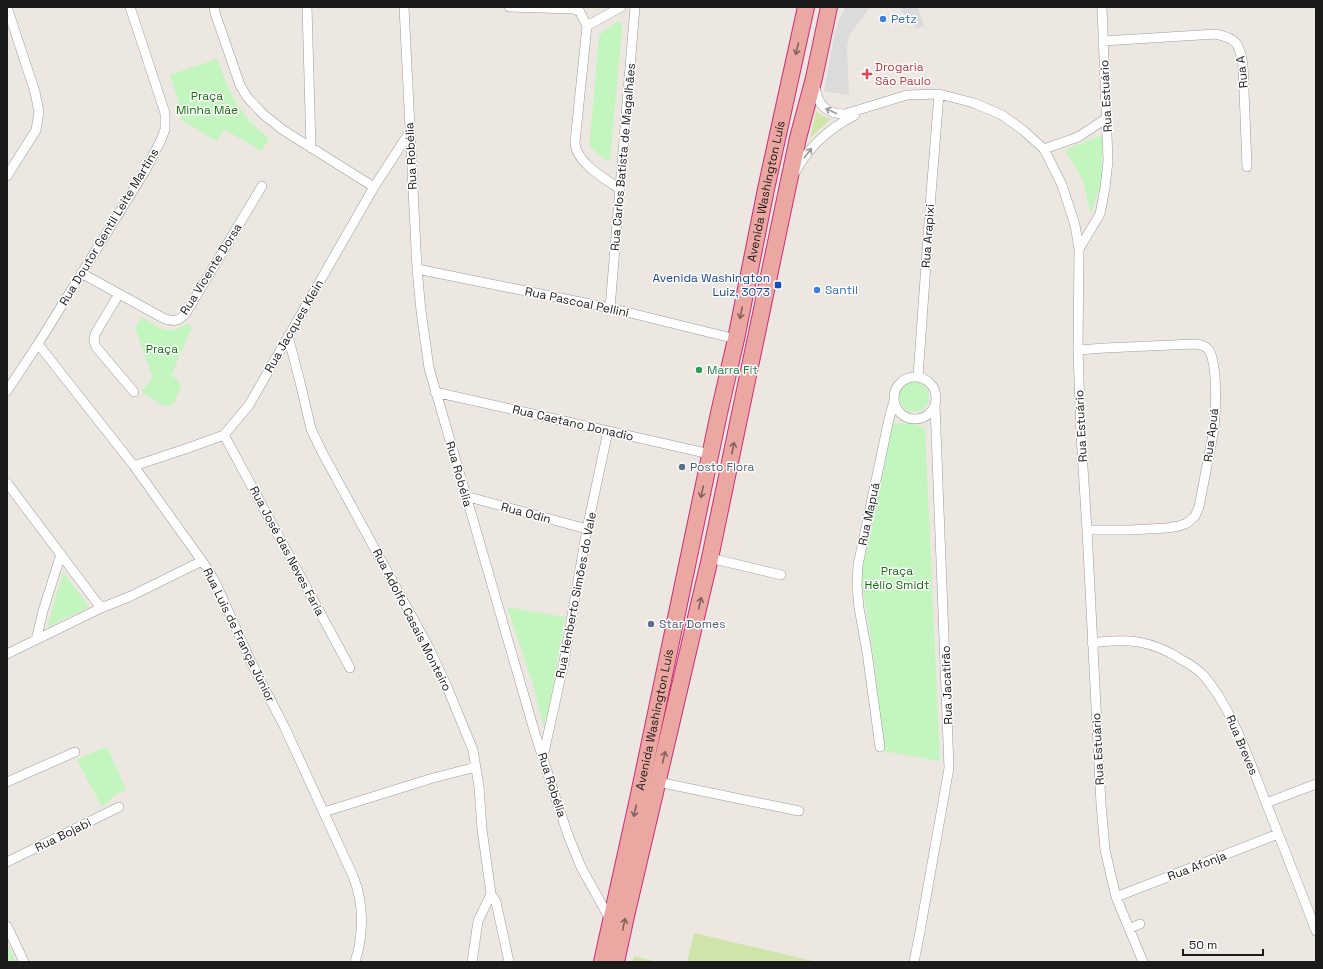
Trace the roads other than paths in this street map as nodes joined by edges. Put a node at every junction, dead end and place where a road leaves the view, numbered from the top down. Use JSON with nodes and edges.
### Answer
{"nodes":[{"id":1,"x":7,"y":7,"type":"edge"},
{"id":2,"x":130,"y":7,"type":"edge"},
{"id":3,"x":214,"y":7,"type":"edge"},
{"id":4,"x":307,"y":7,"type":"edge"},
{"id":5,"x":404,"y":7,"type":"edge"},
{"id":6,"x":509,"y":7,"type":"edge"},
{"id":7,"x":621,"y":7,"type":"edge"},
{"id":8,"x":635,"y":7,"type":"edge"},
{"id":9,"x":806,"y":7,"type":"edge"},
{"id":10,"x":1102,"y":7,"type":"edge"},
{"id":11,"x":830,"y":10,"type":"edge"},
{"id":12,"x":587,"y":26,"type":"junction"},
{"id":13,"x":1103,"y":41,"type":"junction"},
{"id":14,"x":814,"y":78,"type":"junction"},
{"id":15,"x":940,"y":94,"type":"junction"},
{"id":16,"x":868,"y":107,"type":"junction"},
{"id":17,"x":1107,"y":118,"type":"junction"},
{"id":18,"x":410,"y":133,"type":"junction"},
{"id":19,"x":311,"y":148,"type":"junction"},
{"id":20,"x":1044,"y":149,"type":"junction"},
{"id":21,"x":10,"y":166,"type":"edge"},
{"id":22,"x":1247,"y":167,"type":"dead end"},
{"id":23,"x":7,"y":176,"type":"edge"},
{"id":24,"x":262,"y":186,"type":"dead end"},
{"id":25,"x":788,"y":186,"type":"junction"},
{"id":26,"x":374,"y":187,"type":"junction"},
{"id":27,"x":620,"y":189,"type":"junction"},
{"id":28,"x":1079,"y":249,"type":"junction"},
{"id":29,"x":417,"y":269,"type":"junction"},
{"id":30,"x":81,"y":273,"type":"junction"},
{"id":31,"x":119,"y":294,"type":"junction"},
{"id":32,"x":610,"y":308,"type":"junction"},
{"id":33,"x":288,"y":336,"type":"junction"},
{"id":34,"x":736,"y":339,"type":"junction"},
{"id":35,"x":38,"y":344,"type":"junction"},
{"id":36,"x":1078,"y":350,"type":"junction"},
{"id":37,"x":918,"y":377,"type":"junction"},
{"id":38,"x":7,"y":390,"type":"edge"},
{"id":39,"x":134,"y":392,"type":"dead end"},
{"id":40,"x":435,"y":392,"type":"junction"},
{"id":41,"x":894,"y":401,"type":"junction"},
{"id":42,"x":935,"y":405,"type":"junction"},
{"id":43,"x":608,"y":431,"type":"junction"},
{"id":44,"x":224,"y":435,"type":"junction"},
{"id":45,"x":710,"y":454,"type":"junction"},
{"id":46,"x":134,"y":466,"type":"junction"},
{"id":47,"x":7,"y":483,"type":"edge"},
{"id":48,"x":465,"y":496,"type":"junction"},
{"id":49,"x":587,"y":529,"type":"junction"},
{"id":50,"x":1087,"y":530,"type":"junction"},
{"id":51,"x":61,"y":554,"type":"junction"},
{"id":52,"x":710,"y":558,"type":"junction"},
{"id":53,"x":202,"y":561,"type":"junction"},
{"id":54,"x":781,"y":575,"type":"dead end"},
{"id":55,"x":101,"y":608,"type":"junction"},
{"id":56,"x":36,"y":640,"type":"junction"},
{"id":57,"x":1092,"y":643,"type":"junction"},
{"id":58,"x":7,"y":654,"type":"edge"},
{"id":59,"x":350,"y":668,"type":"dead end"},
{"id":60,"x":880,"y":747,"type":"dead end"},
{"id":61,"x":75,"y":752,"type":"dead end"},
{"id":62,"x":543,"y":758,"type":"junction"},
{"id":63,"x":476,"y":767,"type":"junction"},
{"id":64,"x":7,"y":782,"type":"edge"},
{"id":65,"x":658,"y":782,"type":"junction"},
{"id":66,"x":1316,"y":784,"type":"edge"},
{"id":67,"x":1266,"y":803,"type":"junction"},
{"id":68,"x":119,"y":807,"type":"dead end"},
{"id":69,"x":799,"y":811,"type":"dead end"},
{"id":70,"x":324,"y":812,"type":"junction"},
{"id":71,"x":1278,"y":834,"type":"junction"},
{"id":72,"x":7,"y":862,"type":"edge"},
{"id":73,"x":491,"y":894,"type":"junction"},
{"id":74,"x":1116,"y":897,"type":"junction"},
{"id":75,"x":611,"y":921,"type":"junction"},
{"id":76,"x":1140,"y":924,"type":"dead end"},
{"id":77,"x":7,"y":926,"type":"edge"},
{"id":78,"x":1129,"y":929,"type":"junction"},
{"id":79,"x":1316,"y":931,"type":"edge"},
{"id":80,"x":24,"y":962,"type":"edge"},
{"id":81,"x":355,"y":962,"type":"edge"},
{"id":82,"x":472,"y":962,"type":"edge"},
{"id":83,"x":509,"y":962,"type":"edge"},
{"id":84,"x":602,"y":962,"type":"edge"},
{"id":85,"x":616,"y":962,"type":"edge"},
{"id":86,"x":914,"y":962,"type":"edge"},
{"id":87,"x":1143,"y":962,"type":"edge"}],
"edges":[{"from":1,"to":21,"type":"street"},
{"from":2,"to":30,"type":"street","name":"Rua Doutor Gentil Leite Martins"},
{"from":3,"to":19,"type":"street"},
{"from":4,"to":19,"type":"street"},
{"from":5,"to":18,"type":"street","name":"Rua Robélia"},
{"from":6,"to":12,"type":"street"},
{"from":7,"to":12,"type":"street"},
{"from":8,"to":27,"type":"street","name":"Rua Carlos Batista de Magalhães"},
{"from":9,"to":34,"type":"highway","name":"Avenida Washington Luís","one_way":true},
{"from":10,"to":13,"type":"street","name":"Rua Estuário"},
{"from":11,"to":14,"type":"highway","name":"Avenida Washington Luís"},
{"from":12,"to":27,"type":"street"},
{"from":13,"to":17,"type":"street","name":"Rua Estuário"},
{"from":13,"to":22,"type":"street","name":"Rua A"},
{"from":16,"to":14,"type":"street","one_way":true},
{"from":14,"to":25,"type":"highway","name":"Avenida Washington Luís"},
{"from":15,"to":16,"type":"street"},
{"from":15,"to":20,"type":"street"},
{"from":15,"to":37,"type":"street","name":"Rua Arapixi"},
{"from":25,"to":16,"type":"street","one_way":true},
{"from":17,"to":20,"type":"street"},
{"from":17,"to":28,"type":"street","name":"Rua Estuário"},
{"from":18,"to":26,"type":"street","name":"Rua Jacques Klein"},
{"from":18,"to":29,"type":"street","name":"Rua Robélia"},
{"from":19,"to":26,"type":"street"},
{"from":20,"to":28,"type":"street"},
{"from":21,"to":23,"type":"street"},
{"from":24,"to":31,"type":"street","name":"Rua Vicente Dorsa"},
{"from":52,"to":25,"type":"highway","name":"Avenida Washington Luís","one_way":true},
{"from":26,"to":33,"type":"street","name":"Rua Jacques Klein"},
{"from":27,"to":32,"type":"street","name":"Rua Carlos Batista de Magalhães"},
{"from":28,"to":36,"type":"street","name":"Rua Estuário"},
{"from":29,"to":32,"type":"street","name":"Rua Pascoal Pellini"},
{"from":29,"to":40,"type":"street","name":"Rua Robélia"},
{"from":30,"to":31,"type":"street","name":"Rua Vicente Dorsa"},
{"from":30,"to":35,"type":"street","name":"Rua Doutor Gentil Leite Martins"},
{"from":31,"to":39,"type":"street"},
{"from":32,"to":34,"type":"street","name":"Rua Pascoal Pellini"},
{"from":33,"to":44,"type":"street","name":"Rua Jacques Klein"},
{"from":33,"to":63,"type":"street","name":"Rua Adolfo Casais Monteiro"},
{"from":34,"to":45,"type":"highway","name":"Avenida Washington Luís"},
{"from":35,"to":38,"type":"street","name":"Rua Doutor Gentil Leite Martins"},
{"from":35,"to":46,"type":"street","name":"Rua Luis de França Júnior"},
{"from":36,"to":50,"type":"street","name":"Rua Estuário"},
{"from":36,"to":50,"type":"street","name":"Rua Apuá"},
{"from":37,"to":41,"type":"street"},
{"from":37,"to":42,"type":"street"},
{"from":40,"to":43,"type":"street","name":"Rua Caetano Donadio"},
{"from":40,"to":48,"type":"street","name":"Rua Robélia"},
{"from":41,"to":42,"type":"street"},
{"from":41,"to":60,"type":"street","name":"Rua Mapuá"},
{"from":42,"to":86,"type":"street","name":"Rua Jacatirão"},
{"from":43,"to":45,"type":"street","name":"Rua Caetano Donadio"},
{"from":43,"to":49,"type":"street","name":"Rua Henberto Simões do Vale"},
{"from":44,"to":46,"type":"street","name":"Rua Jacques Klein"},
{"from":44,"to":59,"type":"street","name":"Rua José das Neves Faria"},
{"from":45,"to":75,"type":"highway","name":"Avenida Washington Luís","one_way":true},
{"from":46,"to":53,"type":"street","name":"Rua Luis de França Júnior"},
{"from":47,"to":51,"type":"street"},
{"from":48,"to":49,"type":"street","name":"Rua Odin"},
{"from":48,"to":62,"type":"street","name":"Rua Robélia"},
{"from":49,"to":62,"type":"street","name":"Rua Henberto Simões do Vale"},
{"from":50,"to":57,"type":"street","name":"Rua Estuário"},
{"from":51,"to":55,"type":"street"},
{"from":51,"to":56,"type":"street"},
{"from":52,"to":54,"type":"street"},
{"from":65,"to":52,"type":"highway","name":"Avenida Washington Luís","one_way":true},
{"from":53,"to":55,"type":"street"},
{"from":53,"to":70,"type":"street","name":"Rua Luis de França Júnior"},
{"from":55,"to":56,"type":"street"},
{"from":56,"to":58,"type":"street"},
{"from":57,"to":67,"type":"street","name":"Rua Breves"},
{"from":57,"to":74,"type":"street","name":"Rua Estuário"},
{"from":61,"to":64,"type":"street"},
{"from":62,"to":75,"type":"street","name":"Rua Robélia"},
{"from":63,"to":70,"type":"street"},
{"from":63,"to":73,"type":"street","name":"Rua Adolfo Casais Monteiro"},
{"from":65,"to":69,"type":"street"},
{"from":85,"to":65,"type":"highway","name":"Avenida Washington Luís","one_way":true},
{"from":66,"to":67,"type":"street"},
{"from":67,"to":71,"type":"street","name":"Rua Breves"},
{"from":68,"to":72,"type":"street","name":"Rua Bojabi"},
{"from":70,"to":81,"type":"street","name":"Rua Luis de França Júnior"},
{"from":71,"to":74,"type":"street","name":"Rua Afonja"},
{"from":71,"to":79,"type":"street","name":"Rua Breves"},
{"from":73,"to":82,"type":"street"},
{"from":73,"to":83,"type":"street","name":"Rua Adolfo Casais Monteiro"},
{"from":74,"to":78,"type":"street","name":"Rua Estuário"},
{"from":75,"to":84,"type":"highway","name":"Avenida Washington Luís"},
{"from":76,"to":78,"type":"street"},
{"from":77,"to":80,"type":"street"},
{"from":78,"to":87,"type":"street","name":"Rua Estuário"}]}
